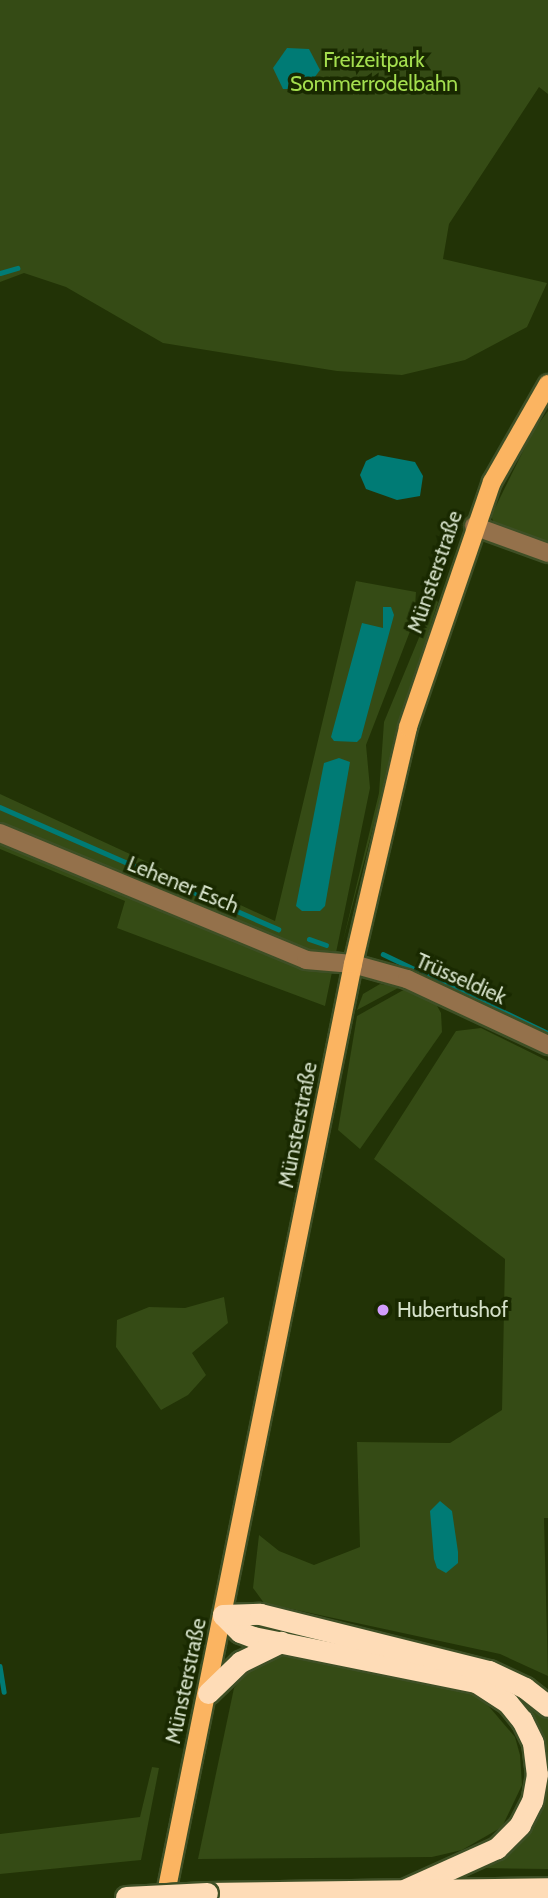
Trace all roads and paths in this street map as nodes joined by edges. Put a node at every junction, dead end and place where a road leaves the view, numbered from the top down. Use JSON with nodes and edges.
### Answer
{"nodes":[{"id":1,"x":548,"y":384,"type":"edge"},
{"id":2,"x":474,"y":526,"type":"junction"},
{"id":3,"x":548,"y":553,"type":"edge"},
{"id":4,"x":0,"y":833,"type":"edge"},
{"id":5,"x":353,"y":964,"type":"junction"},
{"id":6,"x":548,"y":1045,"type":"edge"},
{"id":7,"x":223,"y":1615,"type":"junction"},
{"id":8,"x":281,"y":1642,"type":"junction"},
{"id":9,"x":208,"y":1693,"type":"junction"},
{"id":10,"x":548,"y":1706,"type":"edge"},
{"id":11,"x":548,"y":1888,"type":"edge"},
{"id":12,"x":406,"y":1889,"type":"junction"},
{"id":13,"x":126,"y":1897,"type":"edge"},
{"id":14,"x":113,"y":1898,"type":"edge"},
{"id":15,"x":165,"y":1898,"type":"edge"}],
"edges":[{"from":1,"to":2,"type":"main road","name":"Münsterstraße"},
{"from":2,"to":3,"type":"street"},
{"from":2,"to":5,"type":"main road","name":"Münsterstraße"},
{"from":4,"to":5,"type":"street","name":"Lehener Esch"},
{"from":5,"to":6,"type":"street","name":"Trüsseldiek"},
{"from":5,"to":7,"type":"main road","name":"Münsterstraße"},
{"from":7,"to":8,"type":"highway"},
{"from":7,"to":9,"type":"main road","name":"Münsterstraße"},
{"from":7,"to":10,"type":"highway"},
{"from":8,"to":9,"type":"highway"},
{"from":8,"to":12,"type":"highway"},
{"from":9,"to":15,"type":"main road","name":"Münsterstraße"},
{"from":11,"to":12,"type":"highway"},
{"from":12,"to":13,"type":"highway","bridge":true},
{"from":13,"to":14,"type":"highway"}]}
